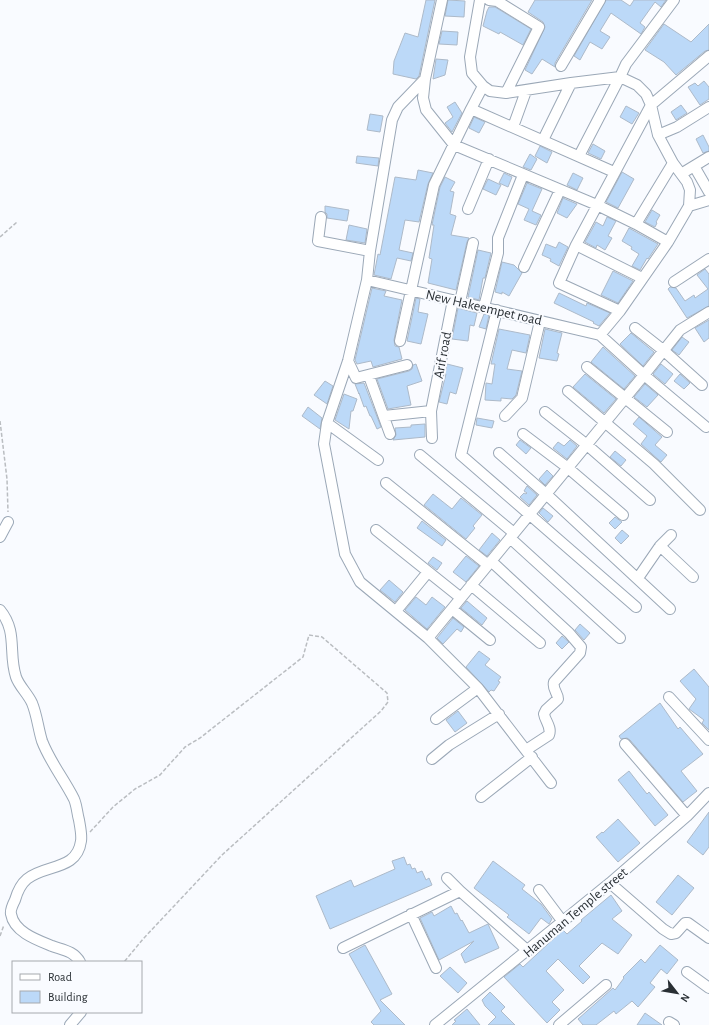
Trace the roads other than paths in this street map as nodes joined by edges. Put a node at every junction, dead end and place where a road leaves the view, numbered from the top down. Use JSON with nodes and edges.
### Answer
{"nodes":[{"id":1,"x":442,"y":0,"type":"edge"},
{"id":2,"x":480,"y":0,"type":"edge"},
{"id":3,"x":494,"y":0,"type":"edge"},
{"id":4,"x":600,"y":0,"type":"edge"},
{"id":5,"x":674,"y":0,"type":"edge"},
{"id":6,"x":709,"y":56,"type":"edge"},
{"id":7,"x":561,"y":66,"type":"dead end"},
{"id":8,"x":621,"y":76,"type":"junction"},
{"id":9,"x":425,"y":79,"type":"junction"},
{"id":10,"x":571,"y":83,"type":"junction"},
{"id":11,"x":483,"y":86,"type":"junction"},
{"id":12,"x":508,"y":88,"type":"junction"},
{"id":13,"x":526,"y":91,"type":"junction"},
{"id":14,"x":657,"y":100,"type":"junction"},
{"id":15,"x":709,"y":107,"type":"edge"},
{"id":16,"x":471,"y":108,"type":"junction"},
{"id":17,"x":513,"y":127,"type":"junction"},
{"id":18,"x":661,"y":134,"type":"junction"},
{"id":19,"x":543,"y":140,"type":"junction"},
{"id":20,"x":454,"y":145,"type":"junction"},
{"id":21,"x":579,"y":156,"type":"junction"},
{"id":22,"x":709,"y":157,"type":"edge"},
{"id":23,"x":489,"y":159,"type":"junction"},
{"id":24,"x":673,"y":163,"type":"junction"},
{"id":25,"x":688,"y":170,"type":"junction"},
{"id":26,"x":614,"y":172,"type":"junction"},
{"id":27,"x":524,"y":175,"type":"junction"},
{"id":28,"x":560,"y":190,"type":"junction"},
{"id":29,"x":702,"y":201,"type":"edge"},
{"id":30,"x":597,"y":204,"type":"junction"},
{"id":31,"x":468,"y":209,"type":"dead end"},
{"id":32,"x":321,"y":217,"type":"dead end"},
{"id":33,"x":636,"y":224,"type":"junction"},
{"id":34,"x":668,"y":242,"type":"junction"},
{"id":35,"x":473,"y":244,"type":"dead end"},
{"id":36,"x":576,"y":245,"type":"junction"},
{"id":37,"x":370,"y":251,"type":"junction"},
{"id":38,"x":709,"y":259,"type":"edge"},
{"id":39,"x":524,"y":267,"type":"dead end"},
{"id":40,"x":642,"y":278,"type":"junction"},
{"id":41,"x":367,"y":280,"type":"junction"},
{"id":42,"x":674,"y":282,"type":"dead end"},
{"id":43,"x":411,"y":290,"type":"junction"},
{"id":44,"x":457,"y":301,"type":"junction"},
{"id":45,"x":484,"y":308,"type":"junction"},
{"id":46,"x":497,"y":310,"type":"junction"},
{"id":47,"x":620,"y":311,"type":"junction"},
{"id":48,"x":709,"y":312,"type":"edge"},
{"id":49,"x":540,"y":321,"type":"junction"},
{"id":50,"x":635,"y":328,"type":"dead end"},
{"id":51,"x":604,"y":339,"type":"junction"},
{"id":52,"x":400,"y":340,"type":"dead end"},
{"id":53,"x":663,"y":350,"type":"junction"},
{"id":54,"x":348,"y":360,"type":"junction"},
{"id":55,"x":407,"y":365,"type":"dead end"},
{"id":56,"x":587,"y":367,"type":"dead end"},
{"id":57,"x":644,"y":375,"type":"junction"},
{"id":58,"x":370,"y":376,"type":"junction"},
{"id":59,"x":702,"y":385,"type":"dead end"},
{"id":60,"x":568,"y":391,"type":"dead end"},
{"id":61,"x":625,"y":399,"type":"junction"},
{"id":62,"x":431,"y":411,"type":"junction"},
{"id":63,"x":545,"y":412,"type":"dead end"},
{"id":64,"x":384,"y":416,"type":"junction"},
{"id":65,"x":504,"y":416,"type":"dead end"},
{"id":66,"x":605,"y":422,"type":"junction"},
{"id":67,"x":327,"y":423,"type":"junction"},
{"id":68,"x":706,"y":427,"type":"dead end"},
{"id":69,"x":667,"y":432,"type":"dead end"},
{"id":70,"x":390,"y":434,"type":"dead end"},
{"id":71,"x":523,"y":434,"type":"dead end"},
{"id":72,"x":432,"y":438,"type":"dead end"},
{"id":73,"x":587,"y":445,"type":"junction"},
{"id":74,"x":499,"y":453,"type":"dead end"},
{"id":75,"x":420,"y":455,"type":"dead end"},
{"id":76,"x":378,"y":460,"type":"dead end"},
{"id":77,"x":568,"y":468,"type":"junction"},
{"id":78,"x":386,"y":483,"type":"dead end"},
{"id":79,"x":546,"y":494,"type":"junction"},
{"id":80,"x":650,"y":500,"type":"dead end"},
{"id":81,"x":700,"y":510,"type":"dead end"},
{"id":82,"x":529,"y":515,"type":"junction"},
{"id":83,"x":623,"y":515,"type":"dead end"},
{"id":84,"x":8,"y":522,"type":"road end"},
{"id":85,"x":376,"y":530,"type":"dead end"},
{"id":86,"x":671,"y":534,"type":"dead end"},
{"id":87,"x":512,"y":536,"type":"junction"},
{"id":88,"x":0,"y":537,"type":"edge"},
{"id":89,"x":660,"y":546,"type":"junction"},
{"id":90,"x":489,"y":563,"type":"junction"},
{"id":91,"x":428,"y":572,"type":"junction"},
{"id":92,"x":694,"y":577,"type":"dead end"},
{"id":93,"x":638,"y":578,"type":"junction"},
{"id":94,"x":471,"y":585,"type":"junction"},
{"id":95,"x":461,"y":598,"type":"junction"},
{"id":96,"x":636,"y":607,"type":"dead end"},
{"id":97,"x":452,"y":609,"type":"junction"},
{"id":98,"x":670,"y":609,"type":"dead end"},
{"id":99,"x":0,"y":610,"type":"edge"},
{"id":100,"x":396,"y":611,"type":"junction"},
{"id":101,"x":428,"y":638,"type":"junction"},
{"id":102,"x":620,"y":638,"type":"dead end"},
{"id":103,"x":490,"y":640,"type":"dead end"},
{"id":104,"x":540,"y":643,"type":"dead end"},
{"id":105,"x":478,"y":688,"type":"junction"},
{"id":106,"x":669,"y":697,"type":"dead end"},
{"id":107,"x":499,"y":714,"type":"junction"},
{"id":108,"x":436,"y":719,"type":"dead end"},
{"id":109,"x":709,"y":740,"type":"edge"},
{"id":110,"x":625,"y":744,"type":"dead end"},
{"id":111,"x":529,"y":753,"type":"junction"},
{"id":112,"x":432,"y":759,"type":"dead end"},
{"id":113,"x":551,"y":783,"type":"dead end"},
{"id":114,"x":709,"y":792,"type":"edge"},
{"id":115,"x":481,"y":796,"type":"dead end"},
{"id":116,"x":687,"y":816,"type":"junction"},
{"id":117,"x":447,"y":878,"type":"dead end"},
{"id":118,"x":610,"y":883,"type":"junction"},
{"id":119,"x":539,"y":890,"type":"dead end"},
{"id":120,"x":460,"y":891,"type":"junction"},
{"id":121,"x":411,"y":914,"type":"junction"},
{"id":122,"x":563,"y":922,"type":"junction"},
{"id":123,"x":709,"y":938,"type":"edge"},
{"id":124,"x":343,"y":948,"type":"dead end"},
{"id":125,"x":528,"y":951,"type":"junction"},
{"id":126,"x":79,"y":961,"type":"edge"},
{"id":127,"x":436,"y":968,"type":"dead end"},
{"id":128,"x":687,"y":972,"type":"dead end"},
{"id":129,"x":606,"y":985,"type":"dead end"},
{"id":130,"x":709,"y":988,"type":"edge"},
{"id":131,"x":80,"y":1013,"type":"edge"},
{"id":132,"x":70,"y":1025,"type":"edge"},
{"id":133,"x":435,"y":1025,"type":"edge"},
{"id":134,"x":559,"y":1025,"type":"edge"}],
"edges":[{"from":1,"to":9,"type":"street"},
{"from":2,"to":11,"type":"street"},
{"from":3,"to":12,"type":"street"},
{"from":4,"to":7,"type":"street"},
{"from":5,"to":8,"type":"street"},
{"from":6,"to":14,"type":"street"},
{"from":8,"to":10,"type":"street"},
{"from":8,"to":14,"type":"street"},
{"from":8,"to":21,"type":"street"},
{"from":9,"to":20,"type":"street"},
{"from":9,"to":37,"type":"street"},
{"from":10,"to":13,"type":"street"},
{"from":10,"to":19,"type":"street"},
{"from":11,"to":12,"type":"street"},
{"from":11,"to":16,"type":"street"},
{"from":12,"to":13,"type":"street"},
{"from":13,"to":17,"type":"street"},
{"from":14,"to":18,"type":"street"},
{"from":14,"to":26,"type":"street"},
{"from":15,"to":18,"type":"street"},
{"from":16,"to":17,"type":"street"},
{"from":16,"to":20,"type":"street"},
{"from":17,"to":19,"type":"street"},
{"from":18,"to":24,"type":"street"},
{"from":19,"to":21,"type":"street"},
{"from":20,"to":23,"type":"street"},
{"from":20,"to":43,"type":"street"},
{"from":21,"to":26,"type":"street"},
{"from":22,"to":25,"type":"street"},
{"from":23,"to":27,"type":"street"},
{"from":23,"to":31,"type":"street"},
{"from":24,"to":25,"type":"street"},
{"from":24,"to":33,"type":"street"},
{"from":25,"to":29,"type":"street"},
{"from":25,"to":29,"type":"street"},
{"from":26,"to":30,"type":"street"},
{"from":27,"to":28,"type":"street"},
{"from":27,"to":45,"type":"street"},
{"from":28,"to":30,"type":"street"},
{"from":28,"to":39,"type":"street"},
{"from":29,"to":34,"type":"street"},
{"from":30,"to":33,"type":"street"},
{"from":30,"to":36,"type":"street"},
{"from":32,"to":37,"type":"street"},
{"from":33,"to":34,"type":"street"},
{"from":34,"to":40,"type":"street"},
{"from":35,"to":44,"type":"street","name":"Arif road"},
{"from":36,"to":40,"type":"street"},
{"from":36,"to":47,"type":"street"},
{"from":37,"to":41,"type":"street"},
{"from":38,"to":42,"type":"street"},
{"from":40,"to":47,"type":"street"},
{"from":41,"to":43,"type":"street","name":"New Hakeempet road"},
{"from":41,"to":54,"type":"street"},
{"from":43,"to":44,"type":"street","name":"New Hakeempet road"},
{"from":43,"to":52,"type":"street"},
{"from":44,"to":45,"type":"street","name":"New Hakeempet road"},
{"from":44,"to":62,"type":"street","name":"Arif road"},
{"from":45,"to":46,"type":"street","name":"New Hakeempet road"},
{"from":46,"to":49,"type":"street","name":"New Hakeempet road"},
{"from":46,"to":82,"type":"street"},
{"from":47,"to":51,"type":"street"},
{"from":48,"to":53,"type":"street"},
{"from":49,"to":51,"type":"street","name":"New Hakeempet road"},
{"from":49,"to":65,"type":"street"},
{"from":50,"to":53,"type":"street"},
{"from":51,"to":57,"type":"street"},
{"from":53,"to":57,"type":"street"},
{"from":53,"to":59,"type":"street"},
{"from":54,"to":58,"type":"street"},
{"from":54,"to":67,"type":"street"},
{"from":55,"to":58,"type":"street"},
{"from":56,"to":61,"type":"street"},
{"from":57,"to":61,"type":"street"},
{"from":57,"to":68,"type":"street"},
{"from":58,"to":64,"type":"street"},
{"from":60,"to":66,"type":"street"},
{"from":61,"to":66,"type":"street"},
{"from":61,"to":69,"type":"street"},
{"from":62,"to":64,"type":"street"},
{"from":62,"to":72,"type":"street","name":"Arif road"},
{"from":63,"to":73,"type":"street"},
{"from":64,"to":70,"type":"street"},
{"from":66,"to":73,"type":"street"},
{"from":66,"to":81,"type":"street"},
{"from":67,"to":76,"type":"street"},
{"from":67,"to":100,"type":"street"},
{"from":71,"to":77,"type":"street"},
{"from":73,"to":77,"type":"street"},
{"from":73,"to":80,"type":"street"},
{"from":74,"to":79,"type":"street"},
{"from":75,"to":87,"type":"street"},
{"from":77,"to":79,"type":"street"},
{"from":77,"to":83,"type":"street"},
{"from":78,"to":90,"type":"street"},
{"from":79,"to":82,"type":"street"},
{"from":79,"to":93,"type":"street"},
{"from":82,"to":87,"type":"street"},
{"from":82,"to":96,"type":"street"},
{"from":84,"to":88,"type":"street"},
{"from":85,"to":91,"type":"street"},
{"from":86,"to":89,"type":"street"},
{"from":87,"to":90,"type":"street"},
{"from":87,"to":102,"type":"street"},
{"from":89,"to":92,"type":"street"},
{"from":89,"to":93,"type":"street"},
{"from":90,"to":94,"type":"street"},
{"from":90,"to":111,"type":"street"},
{"from":91,"to":95,"type":"street"},
{"from":91,"to":100,"type":"street"},
{"from":93,"to":98,"type":"street"},
{"from":94,"to":95,"type":"street"},
{"from":94,"to":104,"type":"street"},
{"from":95,"to":97,"type":"street"},
{"from":97,"to":101,"type":"street"},
{"from":97,"to":103,"type":"street"},
{"from":99,"to":126,"type":"street"},
{"from":100,"to":101,"type":"street"},
{"from":101,"to":105,"type":"street"},
{"from":105,"to":107,"type":"street"},
{"from":105,"to":108,"type":"street"},
{"from":106,"to":109,"type":"street"},
{"from":107,"to":111,"type":"street"},
{"from":107,"to":112,"type":"street"},
{"from":110,"to":116,"type":"street"},
{"from":111,"to":113,"type":"street"},
{"from":111,"to":115,"type":"street"},
{"from":114,"to":116,"type":"street","name":"Hanuman Temple street"},
{"from":116,"to":118,"type":"street","name":"Hanuman Temple street"},
{"from":117,"to":120,"type":"street"},
{"from":118,"to":122,"type":"street","name":"Hanuman Temple street"},
{"from":118,"to":123,"type":"street"},
{"from":119,"to":122,"type":"street"},
{"from":120,"to":121,"type":"street"},
{"from":120,"to":125,"type":"street"},
{"from":121,"to":124,"type":"street"},
{"from":121,"to":127,"type":"street"},
{"from":122,"to":125,"type":"street","name":"Hanuman Temple street"},
{"from":125,"to":133,"type":"street","name":"Hanuman Temple street"},
{"from":128,"to":130,"type":"street"},
{"from":129,"to":134,"type":"street"},
{"from":131,"to":132,"type":"street"}]}
